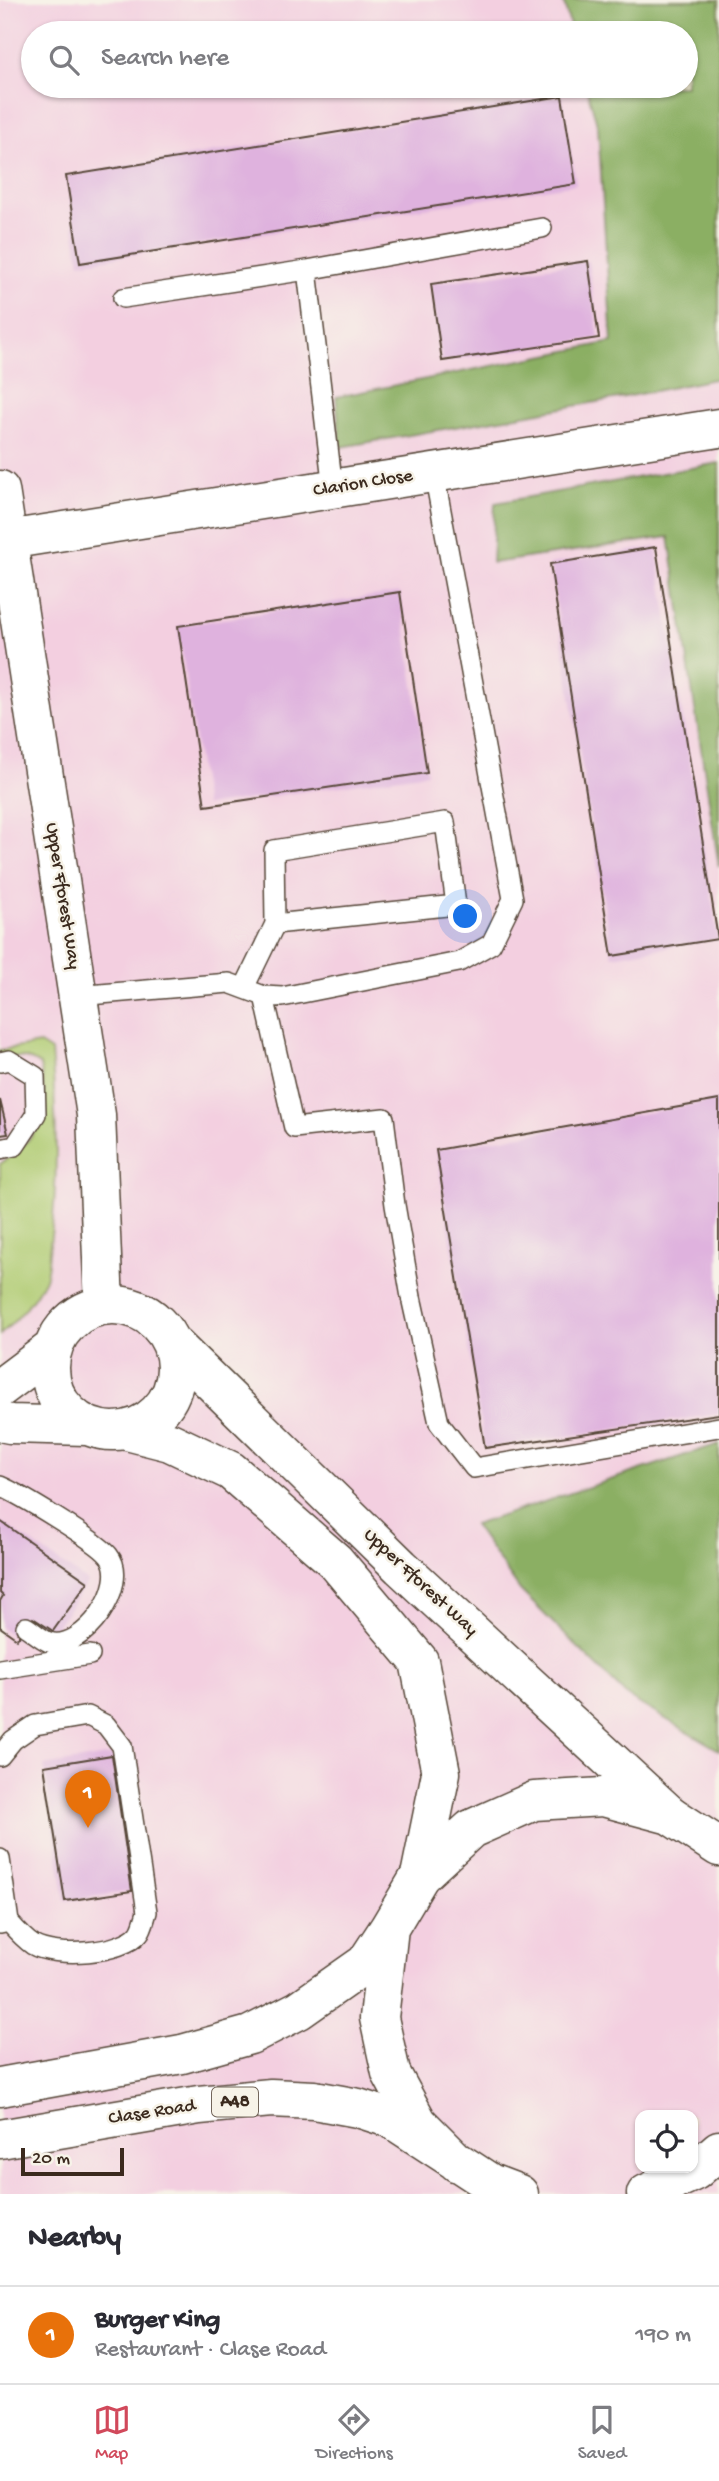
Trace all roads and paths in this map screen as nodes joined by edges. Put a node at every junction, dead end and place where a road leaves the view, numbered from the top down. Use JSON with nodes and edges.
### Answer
{"nodes":[{"id":1,"x":542,"y":228,"type":"dead end"},
{"id":2,"x":307,"y":270,"type":"junction"},
{"id":3,"x":123,"y":298,"type":"dead end"},
{"id":4,"x":719,"y":428,"type":"edge"},
{"id":5,"x":434,"y":473,"type":"junction"},
{"id":6,"x":333,"y":489,"type":"junction"},
{"id":7,"x":0,"y":490,"type":"edge"},
{"id":8,"x":7,"y":540,"type":"junction"},
{"id":9,"x":275,"y":924,"type":"junction"},
{"id":10,"x":244,"y":988,"type":"junction"},
{"id":11,"x":77,"y":996,"type":"junction"},
{"id":12,"x":264,"y":996,"type":"junction"},
{"id":13,"x":0,"y":1062,"type":"edge"},
{"id":14,"x":0,"y":1149,"type":"edge"},
{"id":15,"x":104,"y":1304,"type":"junction"},
{"id":16,"x":174,"y":1345,"type":"junction"},
{"id":17,"x":52,"y":1349,"type":"junction"},
{"id":18,"x":0,"y":1388,"type":"edge"},
{"id":19,"x":0,"y":1422,"type":"edge"},
{"id":20,"x":87,"y":1426,"type":"junction"},
{"id":21,"x":719,"y":1427,"type":"edge"},
{"id":22,"x":127,"y":1431,"type":"junction"},
{"id":23,"x":0,"y":1486,"type":"edge"},
{"id":24,"x":26,"y":1627,"type":"dead end"},
{"id":25,"x":90,"y":1656,"type":"dead end"},
{"id":26,"x":0,"y":1669,"type":"edge"},
{"id":27,"x":0,"y":1756,"type":"edge"},
{"id":28,"x":670,"y":1815,"type":"junction"},
{"id":29,"x":719,"y":1847,"type":"edge"},
{"id":30,"x":0,"y":1859,"type":"edge"},
{"id":31,"x":420,"y":1876,"type":"junction"},
{"id":32,"x":4,"y":1923,"type":"edge"},
{"id":33,"x":389,"y":1928,"type":"junction"},
{"id":34,"x":0,"y":2087,"type":"edge"},
{"id":35,"x":0,"y":2139,"type":"edge"},
{"id":36,"x":719,"y":2150,"type":"edge"},
{"id":37,"x":458,"y":2163,"type":"junction"},
{"id":38,"x":519,"y":2194,"type":"edge"},
{"id":39,"x":646,"y":2194,"type":"edge"}],
"edges":[{"from":1,"to":2,"type":"lane"},
{"from":2,"to":3,"type":"lane"},
{"from":2,"to":6,"type":"lane"},
{"from":4,"to":5,"type":"street","name":"Clarion Close"},
{"from":5,"to":6,"type":"street","name":"Clarion Close"},
{"from":5,"to":12,"type":"lane"},
{"from":6,"to":8,"type":"street","name":"Clarion Close"},
{"from":7,"to":8,"type":"street","name":"Upper Fforest Way"},
{"from":8,"to":11,"type":"street","name":"Upper Fforest Way"},
{"from":9,"to":9,"type":"lane"},
{"from":9,"to":10,"type":"lane"},
{"from":10,"to":11,"type":"lane"},
{"from":10,"to":12,"type":"lane"},
{"from":11,"to":15,"type":"street","name":"Upper Fforest Way"},
{"from":12,"to":21,"type":"lane"},
{"from":13,"to":14,"type":"lane"},
{"from":15,"to":16,"type":"street"},
{"from":15,"to":17,"type":"street"},
{"from":16,"to":22,"type":"street"},
{"from":16,"to":28,"type":"street","name":"Upper Fforest Way"},
{"from":17,"to":18,"type":"street"},
{"from":17,"to":20,"type":"street"},
{"from":19,"to":20,"type":"street"},
{"from":20,"to":22,"type":"street"},
{"from":22,"to":31,"type":"street"},
{"from":23,"to":24,"type":"lane"},
{"from":25,"to":26,"type":"lane"},
{"from":27,"to":32,"type":"lane"},
{"from":28,"to":29,"type":"street"},
{"from":28,"to":31,"type":"street"},
{"from":30,"to":32,"type":"lane"},
{"from":31,"to":33,"type":"street"},
{"from":33,"to":34,"type":"street"},
{"from":33,"to":37,"type":"street"},
{"from":35,"to":37,"type":"street","name":"Clase Road","number":"A48"},
{"from":36,"to":39,"type":"street"},
{"from":37,"to":38,"type":"street"}]}
